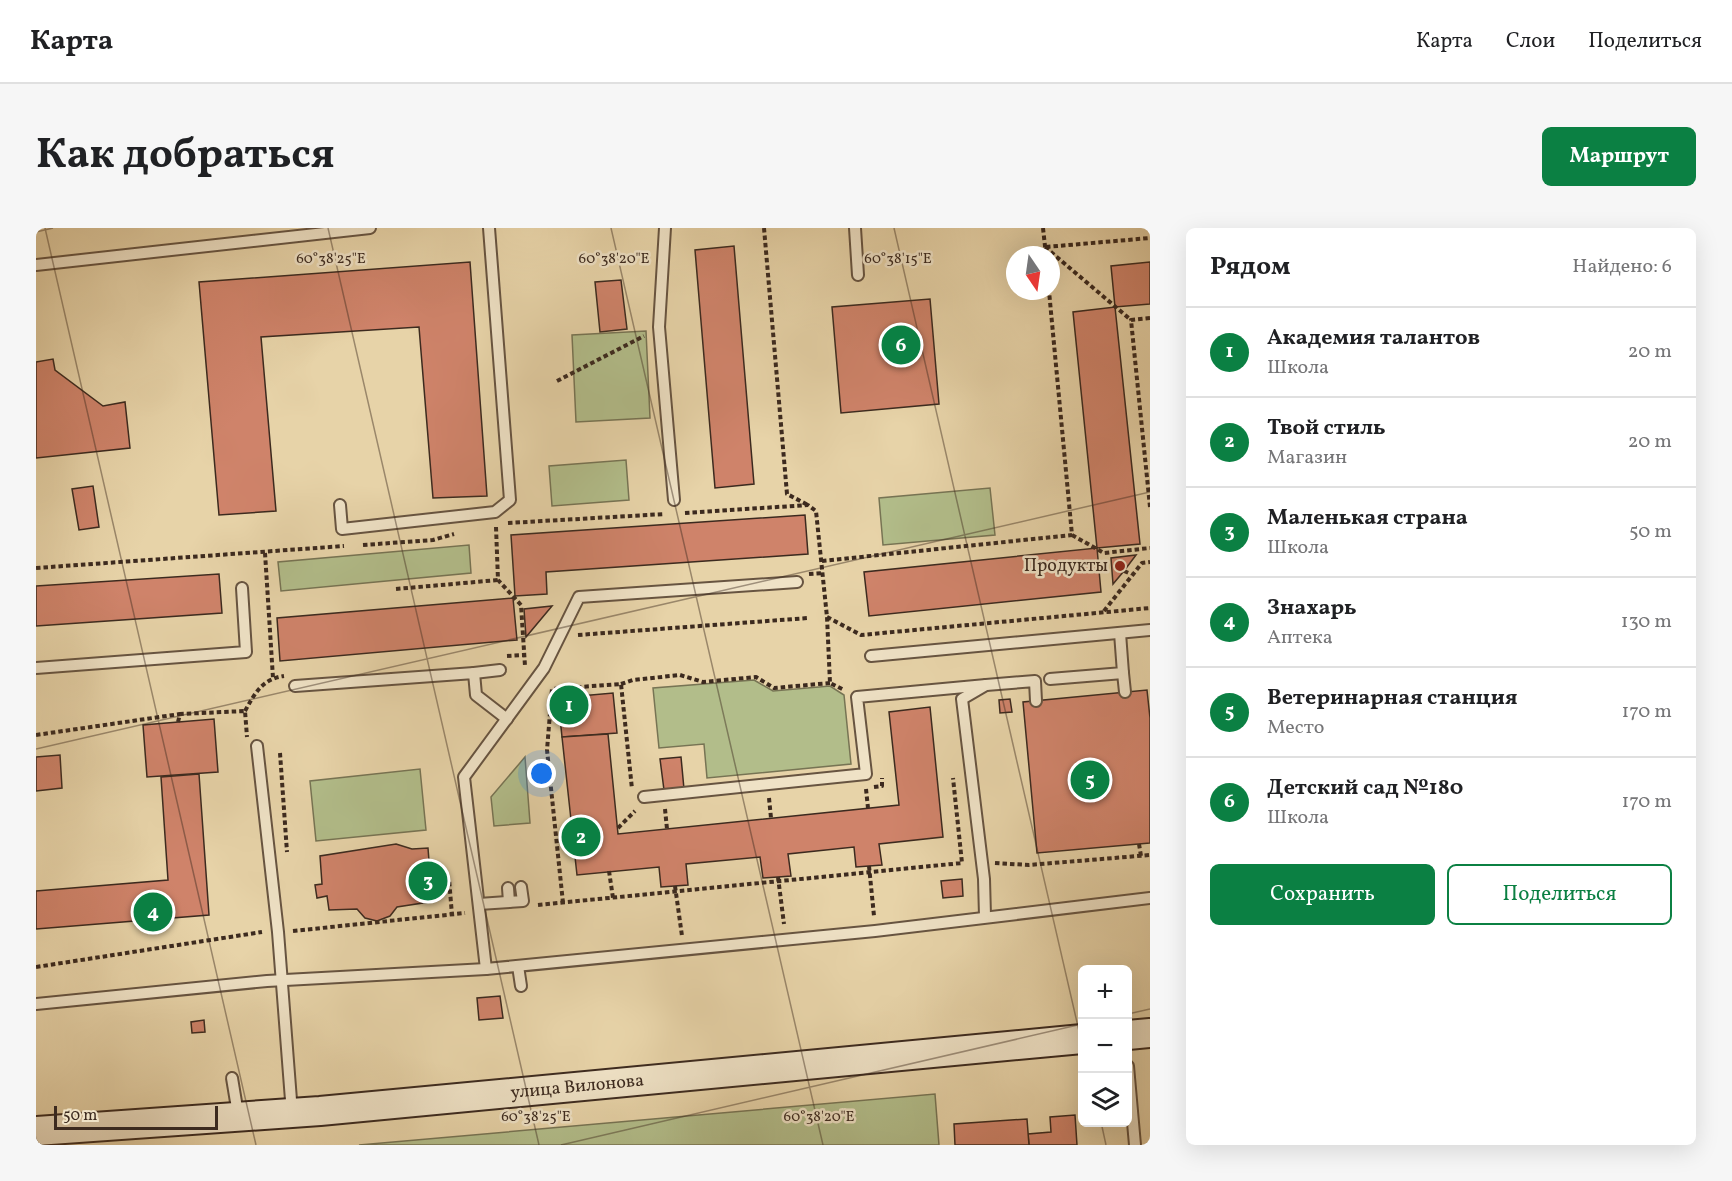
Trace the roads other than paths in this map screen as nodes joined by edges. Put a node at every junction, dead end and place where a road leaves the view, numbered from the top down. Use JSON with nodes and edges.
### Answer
{"nodes":[{"id":1,"x":370,"y":228,"type":"edge"},
{"id":2,"x":489,"y":228,"type":"edge"},
{"id":3,"x":665,"y":228,"type":"edge"},
{"id":4,"x":855,"y":228,"type":"edge"},
{"id":5,"x":36,"y":265,"type":"edge"},
{"id":6,"x":858,"y":275,"type":"dead end"},
{"id":7,"x":674,"y":500,"type":"dead end"},
{"id":8,"x":340,"y":505,"type":"dead end"},
{"id":9,"x":797,"y":582,"type":"dead end"},
{"id":10,"x":242,"y":588,"type":"dead end"},
{"id":11,"x":1150,"y":630,"type":"edge"},
{"id":12,"x":1119,"y":633,"type":"junction"},
{"id":13,"x":871,"y":656,"type":"dead end"},
{"id":14,"x":36,"y":668,"type":"edge"},
{"id":15,"x":500,"y":670,"type":"dead end"},
{"id":16,"x":474,"y":673,"type":"junction"},
{"id":17,"x":1123,"y":673,"type":"junction"},
{"id":18,"x":1050,"y":679,"type":"dead end"},
{"id":19,"x":986,"y":685,"type":"junction"},
{"id":20,"x":295,"y":686,"type":"dead end"},
{"id":21,"x":1125,"y":693,"type":"dead end"},
{"id":22,"x":1036,"y":701,"type":"dead end"},
{"id":23,"x":507,"y":719,"type":"junction"},
{"id":24,"x":252,"y":746,"type":"road end"},
{"id":25,"x":644,"y":797,"type":"dead end"},
{"id":26,"x":520,"y":887,"type":"dead end"},
{"id":27,"x":508,"y":888,"type":"dead end"},
{"id":28,"x":1150,"y":898,"type":"edge"},
{"id":29,"x":509,"y":902,"type":"junction"},
{"id":30,"x":479,"y":908,"type":"junction"},
{"id":31,"x":985,"y":916,"type":"junction"},
{"id":32,"x":518,"y":966,"type":"junction"},
{"id":33,"x":486,"y":969,"type":"junction"},
{"id":34,"x":281,"y":982,"type":"junction"},
{"id":35,"x":521,"y":986,"type":"dead end"},
{"id":36,"x":36,"y":1004,"type":"edge"},
{"id":37,"x":1150,"y":1033,"type":"edge"},
{"id":38,"x":1132,"y":1035,"type":"edge"},
{"id":39,"x":1078,"y":1039,"type":"edge"},
{"id":40,"x":1129,"y":1073,"type":"edge"},
{"id":41,"x":232,"y":1078,"type":"dead end"},
{"id":42,"x":292,"y":1113,"type":"junction"},
{"id":43,"x":239,"y":1118,"type":"junction"},
{"id":44,"x":36,"y":1131,"type":"edge"},
{"id":45,"x":1135,"y":1145,"type":"edge"}],
"edges":[{"from":1,"to":5,"type":"lane"},
{"from":2,"to":8,"type":"lane"},
{"from":3,"to":7,"type":"lane"},
{"from":4,"to":6,"type":"lane"},
{"from":9,"to":23,"type":"lane"},
{"from":10,"to":14,"type":"lane"},
{"from":11,"to":12,"type":"lane"},
{"from":12,"to":13,"type":"lane"},
{"from":12,"to":17,"type":"lane"},
{"from":15,"to":16,"type":"lane"},
{"from":16,"to":20,"type":"lane"},
{"from":16,"to":23,"type":"lane"},
{"from":17,"to":18,"type":"lane"},
{"from":17,"to":21,"type":"lane"},
{"from":19,"to":22,"type":"lane"},
{"from":19,"to":25,"type":"lane"},
{"from":19,"to":31,"type":"lane"},
{"from":23,"to":30,"type":"lane"},
{"from":24,"to":34,"type":"lane"},
{"from":26,"to":29,"type":"lane"},
{"from":27,"to":29,"type":"lane"},
{"from":28,"to":31,"type":"lane"},
{"from":29,"to":30,"type":"lane"},
{"from":30,"to":33,"type":"lane"},
{"from":31,"to":32,"type":"lane"},
{"from":32,"to":33,"type":"lane"},
{"from":32,"to":35,"type":"lane"},
{"from":33,"to":34,"type":"lane"},
{"from":34,"to":36,"type":"lane"},
{"from":34,"to":42,"type":"lane"},
{"from":37,"to":38,"type":"street"},
{"from":39,"to":42,"type":"street","name":"улица Вилонова"},
{"from":40,"to":45,"type":"lane"},
{"from":41,"to":43,"type":"lane"},
{"from":42,"to":43,"type":"street","name":"улица Вилонова"},
{"from":43,"to":44,"type":"street","name":"улица Вилонова"}]}
